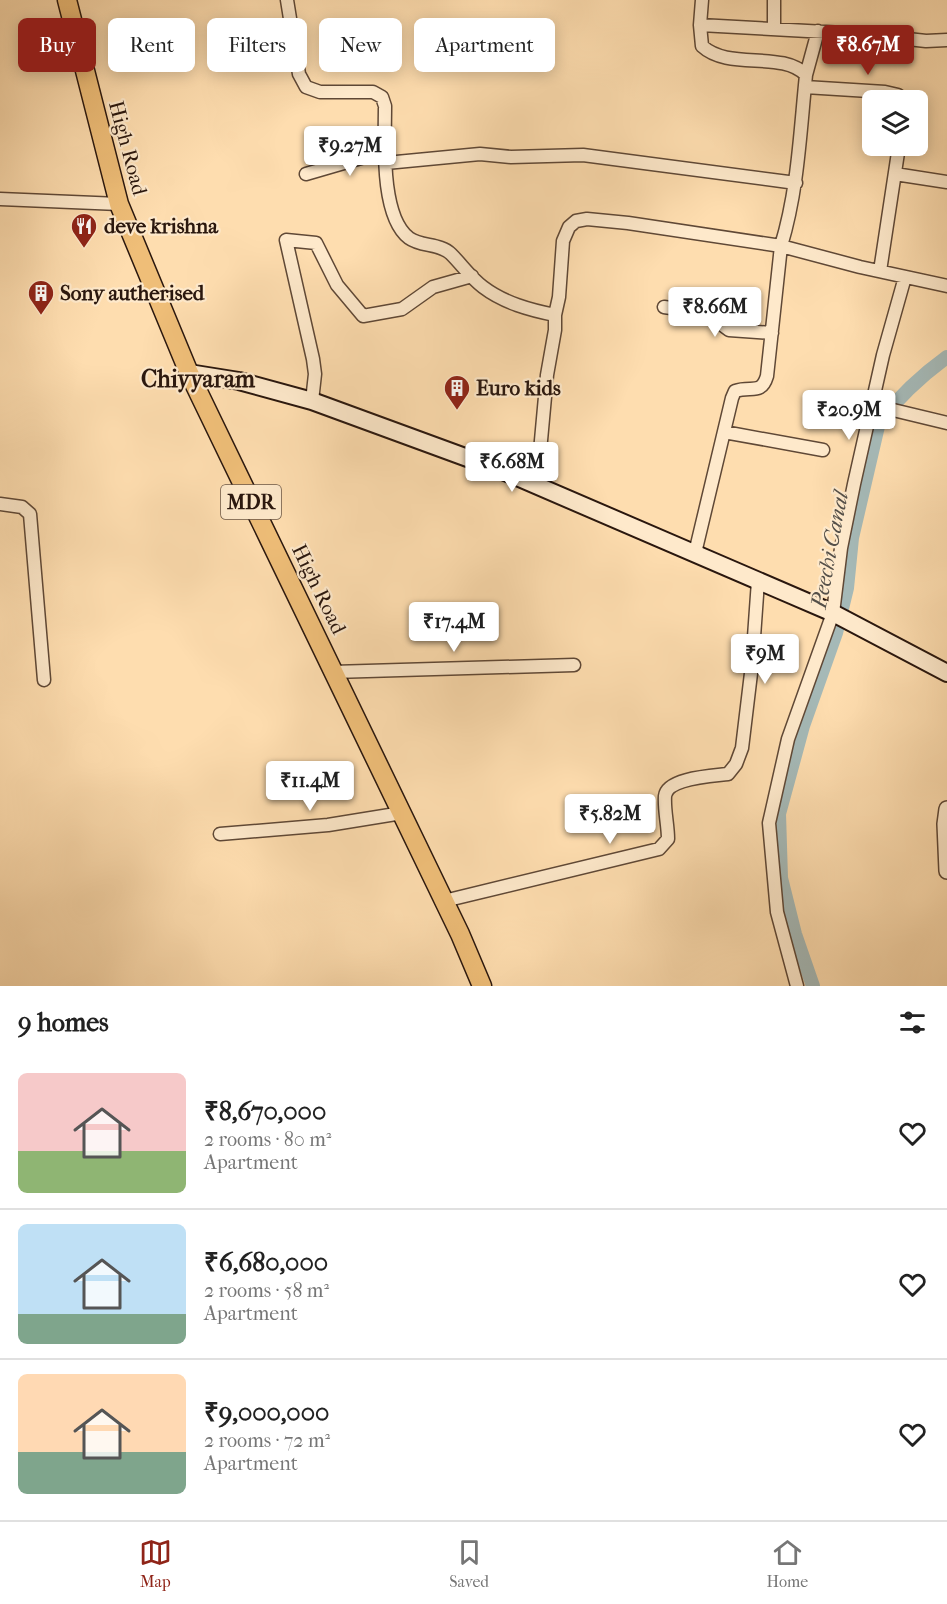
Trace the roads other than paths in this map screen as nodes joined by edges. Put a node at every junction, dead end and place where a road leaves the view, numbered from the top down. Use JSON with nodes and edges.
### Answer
{"nodes":[{"id":1,"x":67,"y":0,"type":"edge"},
{"id":2,"x":287,"y":0,"type":"edge"},
{"id":3,"x":702,"y":0,"type":"edge"},
{"id":4,"x":774,"y":0,"type":"edge"},
{"id":5,"x":700,"y":25,"type":"junction"},
{"id":6,"x":774,"y":28,"type":"junction"},
{"id":7,"x":818,"y":31,"type":"junction"},
{"id":8,"x":947,"y":40,"type":"edge"},
{"id":9,"x":806,"y":81,"type":"junction"},
{"id":10,"x":871,"y":90,"type":"edge"},
{"id":11,"x":898,"y":156,"type":"edge"},
{"id":12,"x":386,"y":157,"type":"junction"},
{"id":13,"x":306,"y":174,"type":"dead end"},
{"id":14,"x":895,"y":174,"type":"junction"},
{"id":15,"x":947,"y":182,"type":"edge"},
{"id":16,"x":796,"y":183,"type":"junction"},
{"id":17,"x":0,"y":199,"type":"edge"},
{"id":18,"x":120,"y":204,"type":"junction"},
{"id":19,"x":781,"y":246,"type":"junction"},
{"id":20,"x":880,"y":271,"type":"junction"},
{"id":21,"x":472,"y":276,"type":"junction"},
{"id":22,"x":905,"y":277,"type":"junction"},
{"id":23,"x":947,"y":286,"type":"edge"},
{"id":24,"x":664,"y":306,"type":"dead end"},
{"id":25,"x":555,"y":315,"type":"junction"},
{"id":26,"x":772,"y":333,"type":"junction"},
{"id":27,"x":189,"y":372,"type":"junction"},
{"id":28,"x":312,"y":401,"type":"junction"},
{"id":29,"x":870,"y":415,"type":"junction"},
{"id":30,"x":947,"y":423,"type":"edge"},
{"id":31,"x":724,"y":432,"type":"junction"},
{"id":32,"x":823,"y":450,"type":"dead end"},
{"id":33,"x":537,"y":484,"type":"junction"},
{"id":34,"x":0,"y":504,"type":"edge"},
{"id":35,"x":695,"y":553,"type":"junction"},
{"id":36,"x":758,"y":581,"type":"junction"},
{"id":37,"x":839,"y":616,"type":"junction"},
{"id":38,"x":574,"y":665,"type":"dead end"},
{"id":39,"x":333,"y":672,"type":"junction"},
{"id":40,"x":947,"y":673,"type":"edge"},
{"id":41,"x":44,"y":680,"type":"dead end"},
{"id":42,"x":947,"y":809,"type":"edge"},
{"id":43,"x":402,"y":813,"type":"junction"},
{"id":44,"x":220,"y":834,"type":"dead end"},
{"id":45,"x":947,"y":871,"type":"edge"},
{"id":46,"x":444,"y":901,"type":"junction"},
{"id":47,"x":483,"y":986,"type":"edge"},
{"id":48,"x":797,"y":986,"type":"edge"}],
"edges":[{"from":1,"to":18,"type":"main road","name":"High Road","number":"MDR"},
{"from":2,"to":12,"type":"street"},
{"from":3,"to":5,"type":"street"},
{"from":4,"to":6,"type":"street"},
{"from":5,"to":6,"type":"street"},
{"from":5,"to":9,"type":"street"},
{"from":6,"to":7,"type":"street"},
{"from":7,"to":8,"type":"street"},
{"from":7,"to":9,"type":"street"},
{"from":9,"to":10,"type":"street"},
{"from":9,"to":16,"type":"street"},
{"from":11,"to":14,"type":"street"},
{"from":12,"to":13,"type":"street"},
{"from":12,"to":16,"type":"street"},
{"from":12,"to":21,"type":"street"},
{"from":14,"to":15,"type":"street"},
{"from":14,"to":20,"type":"street"},
{"from":16,"to":19,"type":"street"},
{"from":17,"to":18,"type":"street"},
{"from":18,"to":27,"type":"main road","name":"High Road","number":"MDR"},
{"from":19,"to":20,"type":"street"},
{"from":19,"to":25,"type":"street"},
{"from":19,"to":26,"type":"street"},
{"from":20,"to":22,"type":"street"},
{"from":21,"to":25,"type":"street"},
{"from":21,"to":28,"type":"street"},
{"from":22,"to":23,"type":"street"},
{"from":22,"to":29,"type":"street"},
{"from":24,"to":26,"type":"street"},
{"from":25,"to":33,"type":"street"},
{"from":26,"to":31,"type":"street"},
{"from":27,"to":28,"type":"main road"},
{"from":27,"to":39,"type":"main road","name":"High Road","number":"MDR"},
{"from":28,"to":33,"type":"main road"},
{"from":29,"to":30,"type":"street"},
{"from":29,"to":37,"type":"street"},
{"from":31,"to":32,"type":"street"},
{"from":31,"to":35,"type":"street"},
{"from":33,"to":35,"type":"main road"},
{"from":34,"to":41,"type":"street"},
{"from":35,"to":36,"type":"main road"},
{"from":36,"to":37,"type":"main road"},
{"from":36,"to":46,"type":"street"},
{"from":37,"to":40,"type":"main road"},
{"from":37,"to":48,"type":"street"},
{"from":38,"to":39,"type":"street"},
{"from":39,"to":43,"type":"main road","name":"High Road","number":"MDR"},
{"from":42,"to":45,"type":"street"},
{"from":43,"to":44,"type":"street"},
{"from":43,"to":46,"type":"main road","name":"High Road","number":"MDR"},
{"from":46,"to":47,"type":"main road","name":"High Road","number":"MDR"}]}
